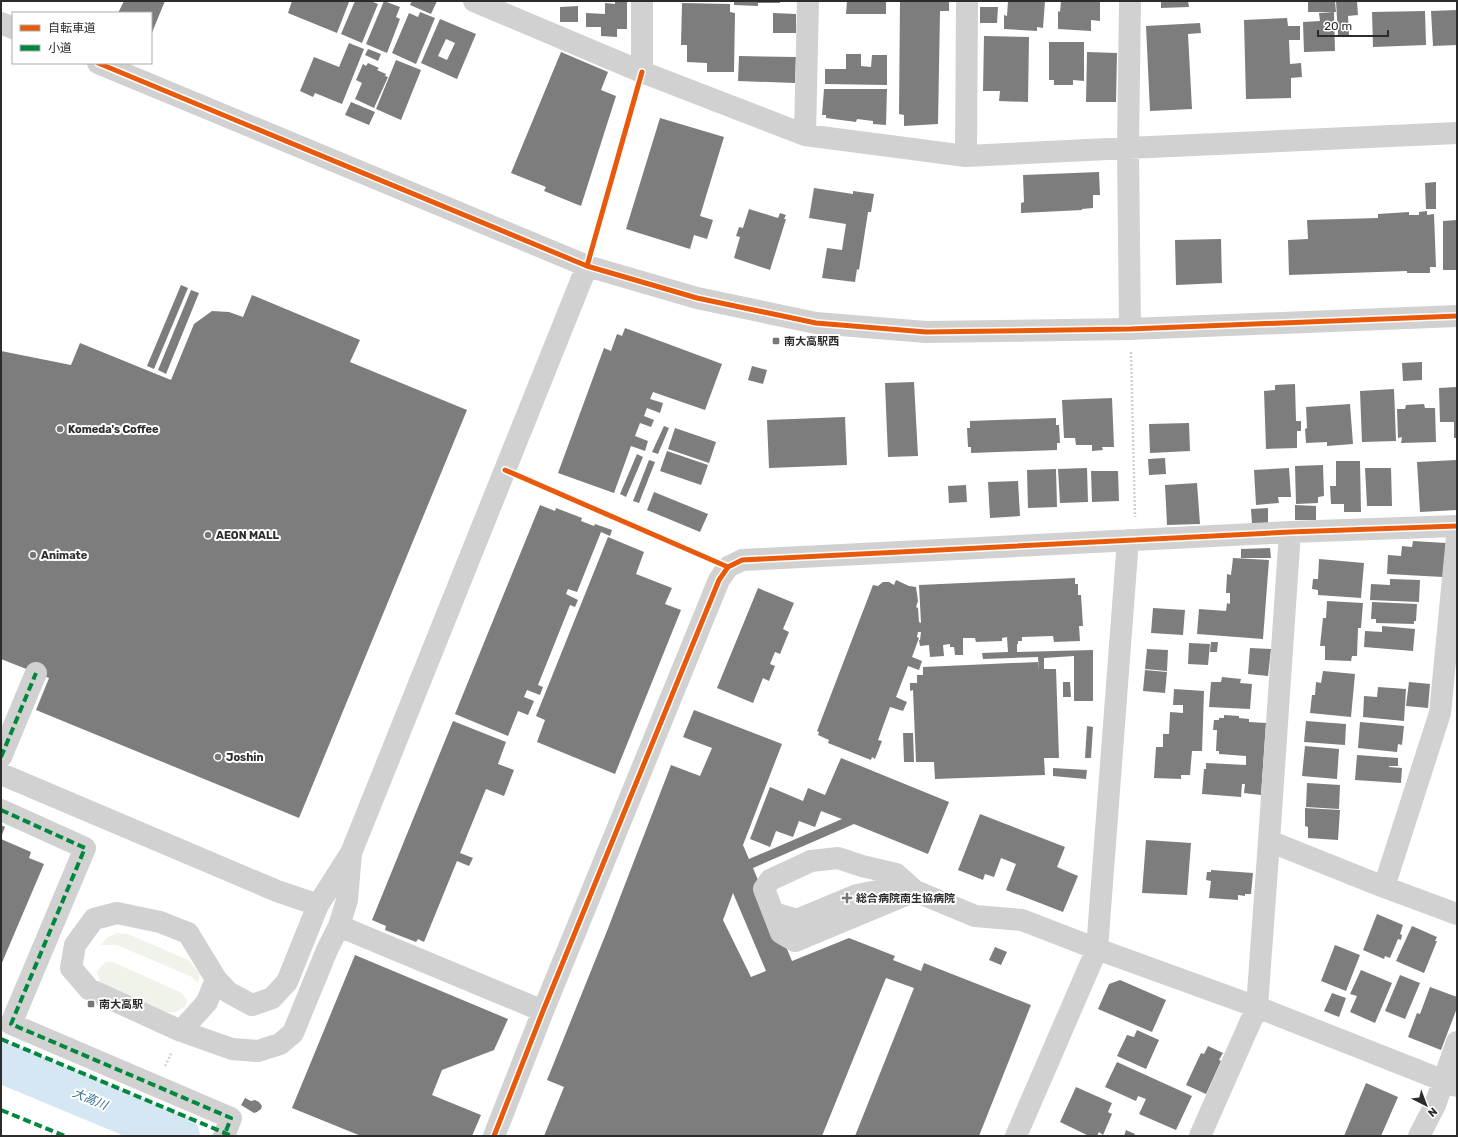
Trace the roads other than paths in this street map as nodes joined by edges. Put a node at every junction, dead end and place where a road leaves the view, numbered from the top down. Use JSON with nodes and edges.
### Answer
{"nodes":[{"id":1,"x":642,"y":1,"type":"edge"},
{"id":2,"x":808,"y":1,"type":"edge"},
{"id":3,"x":967,"y":1,"type":"edge"},
{"id":4,"x":1130,"y":1,"type":"edge"},
{"id":5,"x":481,"y":2,"type":"edge"},
{"id":6,"x":1,"y":23,"type":"edge"},
{"id":7,"x":12,"y":28,"type":"edge"},
{"id":8,"x":100,"y":64,"type":"edge"},
{"id":9,"x":642,"y":72,"type":"junction"},
{"id":10,"x":1457,"y":133,"type":"edge"},
{"id":11,"x":805,"y":135,"type":"junction"},
{"id":12,"x":1128,"y":148,"type":"junction"},
{"id":13,"x":966,"y":156,"type":"junction"},
{"id":14,"x":587,"y":266,"type":"junction"},
{"id":15,"x":1457,"y":316,"type":"edge"},
{"id":16,"x":1130,"y":329,"type":"junction"},
{"id":17,"x":1457,"y":526,"type":"edge"},
{"id":18,"x":1290,"y":532,"type":"junction"},
{"id":19,"x":1457,"y":537,"type":"edge"},
{"id":20,"x":1128,"y":540,"type":"junction"},
{"id":21,"x":36,"y":673,"type":"dead end"},
{"id":22,"x":1,"y":757,"type":"edge"},
{"id":23,"x":1,"y":774,"type":"edge"},
{"id":24,"x":1,"y":810,"type":"edge"},
{"id":25,"x":1269,"y":841,"type":"junction"},
{"id":26,"x":350,"y":853,"type":"junction"},
{"id":27,"x":1384,"y":887,"type":"junction"},
{"id":28,"x":915,"y":891,"type":"junction"},
{"id":29,"x":318,"y":905,"type":"junction"},
{"id":30,"x":1457,"y":914,"type":"edge"},
{"id":31,"x":339,"y":926,"type":"junction"},
{"id":32,"x":1097,"y":949,"type":"junction"},
{"id":33,"x":216,"y":979,"type":"junction"},
{"id":34,"x":1257,"y":1007,"type":"junction"},
{"id":35,"x":543,"y":1011,"type":"junction"},
{"id":36,"x":182,"y":1031,"type":"junction"},
{"id":37,"x":1457,"y":1042,"type":"edge"},
{"id":38,"x":1450,"y":1083,"type":"edge"},
{"id":39,"x":224,"y":1136,"type":"edge"},
{"id":40,"x":494,"y":1136,"type":"edge"},
{"id":41,"x":1016,"y":1136,"type":"edge"},
{"id":42,"x":1200,"y":1136,"type":"edge"},
{"id":43,"x":1419,"y":1136,"type":"edge"}],
"edges":[{"from":1,"to":9,"type":"street"},
{"from":2,"to":11,"type":"street"},
{"from":3,"to":13,"type":"street"},
{"from":4,"to":12,"type":"street"},
{"from":5,"to":9,"type":"street"},
{"from":6,"to":7,"type":"street"},
{"from":8,"to":14,"type":"street"},
{"from":9,"to":11,"type":"street"},
{"from":10,"to":12,"type":"street"},
{"from":11,"to":13,"type":"street"},
{"from":12,"to":13,"type":"street"},
{"from":12,"to":16,"type":"street"},
{"from":14,"to":16,"type":"street"},
{"from":14,"to":26,"type":"street"},
{"from":15,"to":16,"type":"street"},
{"from":17,"to":18,"type":"street"},
{"from":18,"to":20,"type":"street"},
{"from":18,"to":25,"type":"street"},
{"from":19,"to":27,"type":"street"},
{"from":20,"to":32,"type":"street"},
{"from":20,"to":35,"type":"street"},
{"from":21,"to":22,"type":"street"},
{"from":23,"to":29,"type":"street"},
{"from":24,"to":39,"type":"street"},
{"from":25,"to":27,"type":"street"},
{"from":25,"to":34,"type":"street"},
{"from":26,"to":29,"type":"street"},
{"from":26,"to":31,"type":"street"},
{"from":27,"to":30,"type":"street"},
{"from":28,"to":28,"type":"street"},
{"from":28,"to":32,"type":"street"},
{"from":29,"to":33,"type":"street"},
{"from":31,"to":35,"type":"street"},
{"from":31,"to":36,"type":"street"},
{"from":32,"to":34,"type":"street"},
{"from":32,"to":41,"type":"street"},
{"from":33,"to":36,"type":"street"},
{"from":33,"to":36,"type":"street"},
{"from":34,"to":38,"type":"street"},
{"from":34,"to":42,"type":"street"},
{"from":35,"to":40,"type":"street"},
{"from":37,"to":38,"type":"street"},
{"from":38,"to":43,"type":"street"}]}
